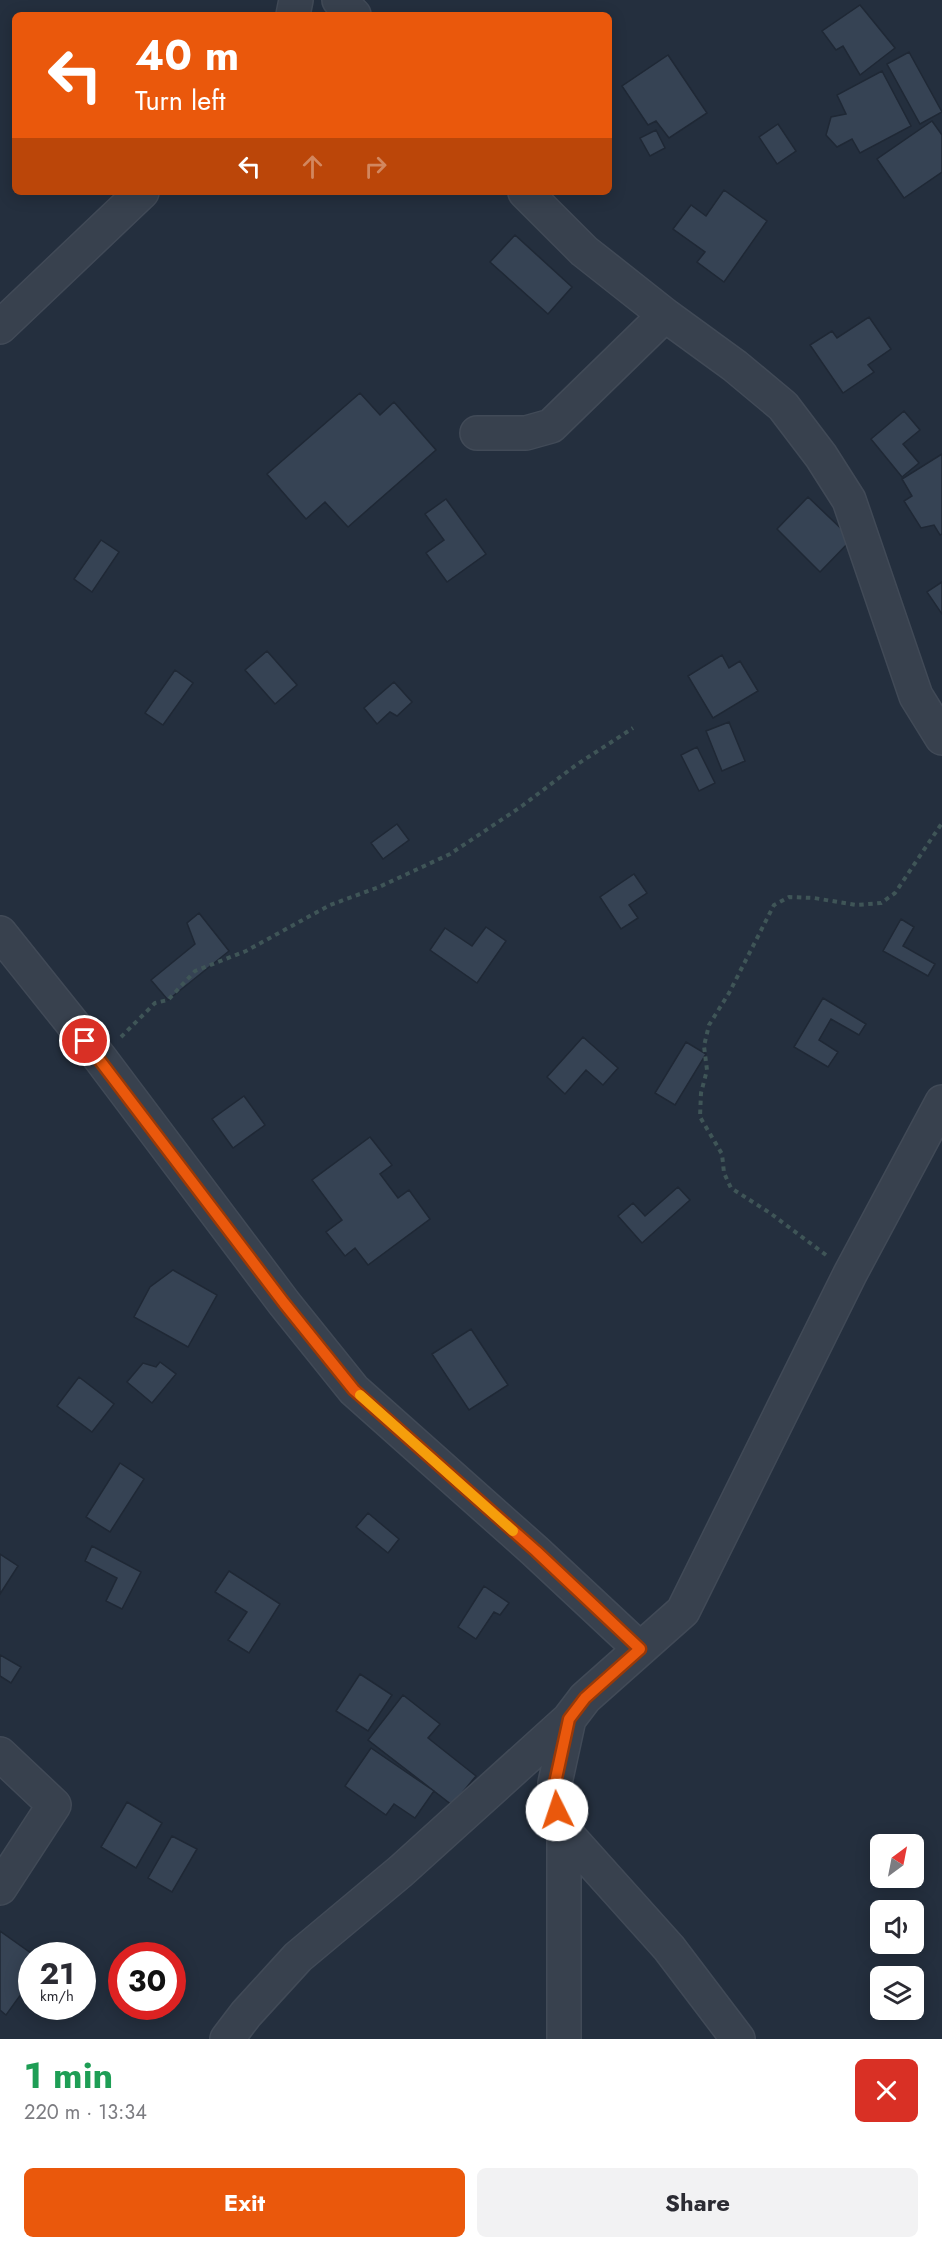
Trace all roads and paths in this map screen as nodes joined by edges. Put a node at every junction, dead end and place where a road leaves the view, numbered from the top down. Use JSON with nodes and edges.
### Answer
{"nodes":[{"id":1,"x":339,"y":0,"type":"edge"},
{"id":2,"x":351,"y":12,"type":"edge"},
{"id":3,"x":139,"y":195,"type":"edge"},
{"id":4,"x":528,"y":195,"type":"edge"},
{"id":5,"x":665,"y":315,"type":"junction"},
{"id":6,"x":0,"y":327,"type":"edge"},
{"id":7,"x":477,"y":433,"type":"dead end"},
{"id":8,"x":633,"y":728,"type":"dead end"},
{"id":9,"x":942,"y":738,"type":"edge"},
{"id":10,"x":942,"y":823,"type":"edge"},
{"id":11,"x":0,"y":933,"type":"edge"},
{"id":12,"x":100,"y":1058,"type":"junction"},
{"id":13,"x":942,"y":1102,"type":"edge"},
{"id":14,"x":850,"y":1274,"type":"junction"},
{"id":15,"x":640,"y":1649,"type":"junction"},
{"id":16,"x":569,"y":1719,"type":"junction"},
{"id":17,"x":0,"y":1754,"type":"edge"},
{"id":18,"x":564,"y":1832,"type":"junction"},
{"id":19,"x":0,"y":1888,"type":"edge"},
{"id":20,"x":227,"y":2039,"type":"edge"},
{"id":21,"x":564,"y":2039,"type":"edge"},
{"id":22,"x":738,"y":2039,"type":"edge"}],
"edges":[{"from":1,"to":2,"type":"street"},
{"from":3,"to":6,"type":"street"},
{"from":4,"to":5,"type":"street"},
{"from":5,"to":7,"type":"street"},
{"from":5,"to":9,"type":"street"},
{"from":8,"to":12,"type":"path"},
{"from":10,"to":14,"type":"path"},
{"from":11,"to":12,"type":"street"},
{"from":12,"to":15,"type":"street"},
{"from":13,"to":14,"type":"street"},
{"from":14,"to":15,"type":"street"},
{"from":15,"to":16,"type":"street"},
{"from":16,"to":18,"type":"street"},
{"from":16,"to":20,"type":"street"},
{"from":17,"to":19,"type":"street"},
{"from":18,"to":21,"type":"street"},
{"from":18,"to":22,"type":"street"}]}
